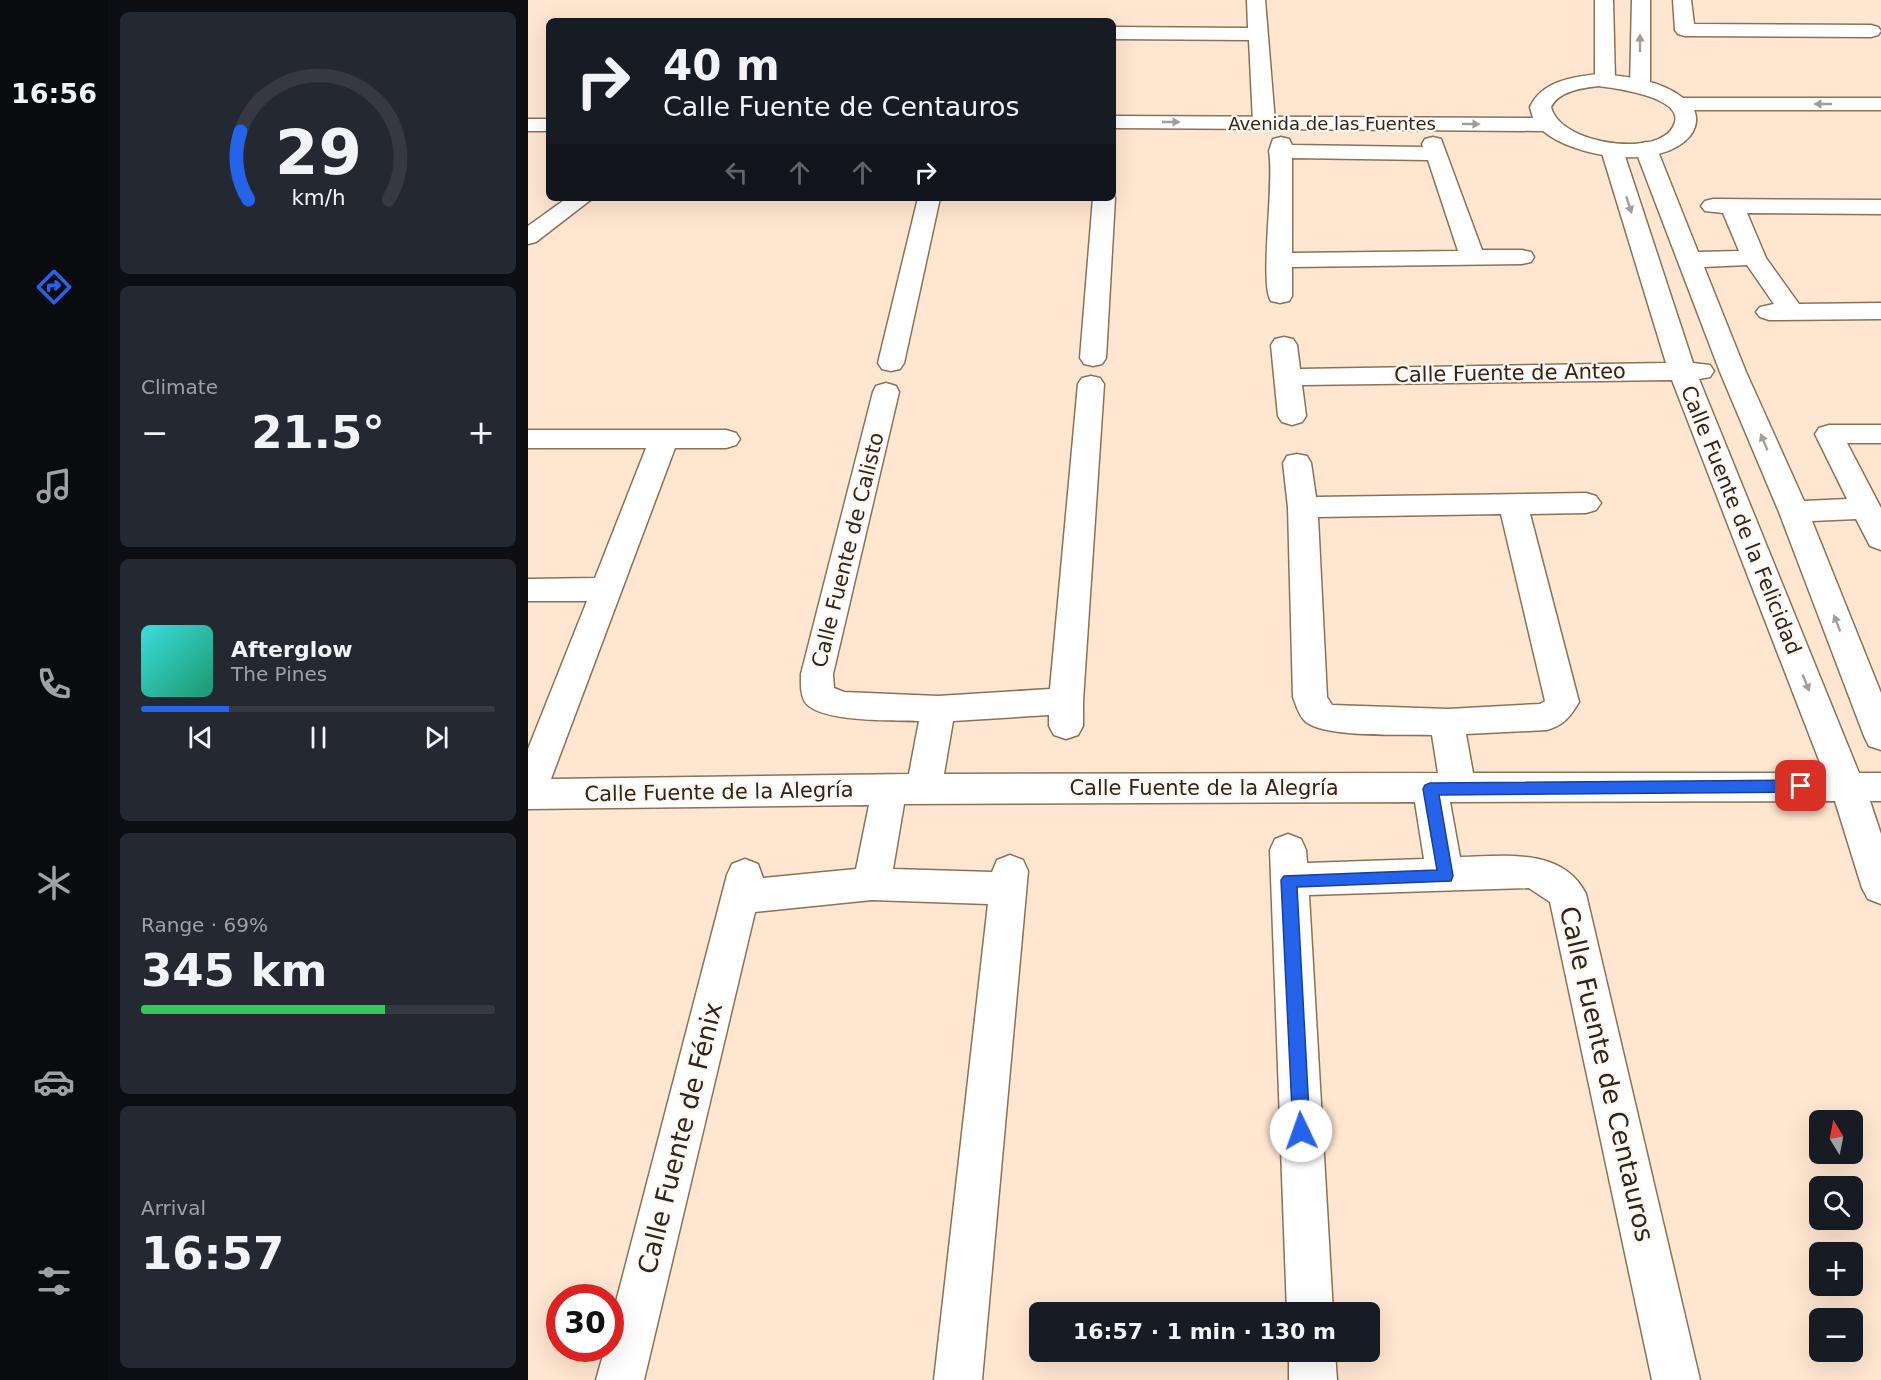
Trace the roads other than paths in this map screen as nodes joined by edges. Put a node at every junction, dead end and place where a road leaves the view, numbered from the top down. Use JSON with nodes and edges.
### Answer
{"nodes":[{"id":1,"x":1256,"y":0,"type":"edge"},
{"id":2,"x":1604,"y":0,"type":"edge"},
{"id":3,"x":1641,"y":0,"type":"edge"},
{"id":4,"x":1674,"y":0,"type":"edge"},
{"id":5,"x":1682,"y":0,"type":"edge"},
{"id":6,"x":1871,"y":31,"type":"dead end"},
{"id":7,"x":1116,"y":33,"type":"edge"},
{"id":8,"x":1258,"y":34,"type":"junction"},
{"id":9,"x":1605,"y":80,"type":"junction"},
{"id":10,"x":1640,"y":86,"type":"junction"},
{"id":11,"x":1881,"y":104,"type":"edge"},
{"id":12,"x":1116,"y":106,"type":"edge"},
{"id":13,"x":528,"y":107,"type":"edge"},
{"id":14,"x":546,"y":107,"type":"edge"},
{"id":15,"x":1681,"y":113,"type":"junction"},
{"id":16,"x":1264,"y":114,"type":"junction"},
{"id":17,"x":1546,"y":116,"type":"junction"},
{"id":18,"x":1116,"y":122,"type":"edge"},
{"id":19,"x":1354,"y":122,"type":"junction"},
{"id":20,"x":1881,"y":122,"type":"edge"},
{"id":21,"x":528,"y":125,"type":"edge"},
{"id":22,"x":546,"y":125,"type":"edge"},
{"id":23,"x":1646,"y":149,"type":"junction"},
{"id":24,"x":1612,"y":150,"type":"junction"},
{"id":25,"x":1365,"y":152,"type":"junction"},
{"id":26,"x":578,"y":201,"type":"edge"},
{"id":27,"x":927,"y":201,"type":"edge"},
{"id":28,"x":1104,"y":201,"type":"edge"},
{"id":29,"x":1881,"y":207,"type":"edge"},
{"id":30,"x":528,"y":237,"type":"edge"},
{"id":31,"x":1472,"y":257,"type":"junction"},
{"id":32,"x":1522,"y":257,"type":"dead end"},
{"id":33,"x":1754,"y":258,"type":"junction"},
{"id":34,"x":1279,"y":260,"type":"junction"},
{"id":35,"x":1690,"y":260,"type":"junction"},
{"id":36,"x":1280,"y":296,"type":"dead end"},
{"id":37,"x":1791,"y":311,"type":"junction"},
{"id":38,"x":1881,"y":311,"type":"edge"},
{"id":39,"x":1764,"y":312,"type":"dead end"},
{"id":40,"x":1284,"y":345,"type":"dead end"},
{"id":41,"x":1682,"y":371,"type":"junction"},
{"id":42,"x":1733,"y":372,"type":"junction"},
{"id":43,"x":1288,"y":376,"type":"junction"},
{"id":44,"x":1292,"y":416,"type":"dead end"},
{"id":45,"x":1881,"y":434,"type":"edge"},
{"id":46,"x":528,"y":439,"type":"edge"},
{"id":47,"x":664,"y":439,"type":"junction"},
{"id":48,"x":726,"y":439,"type":"dead end"},
{"id":49,"x":1297,"y":463,"type":"dead end"},
{"id":50,"x":1586,"y":503,"type":"dead end"},
{"id":51,"x":1512,"y":506,"type":"junction"},
{"id":52,"x":1303,"y":507,"type":"junction"},
{"id":53,"x":1866,"y":508,"type":"junction"},
{"id":54,"x":1794,"y":512,"type":"junction"},
{"id":55,"x":1881,"y":539,"type":"edge"},
{"id":56,"x":605,"y":589,"type":"junction"},
{"id":57,"x":528,"y":590,"type":"edge"},
{"id":58,"x":938,"y":709,"type":"junction"},
{"id":59,"x":1448,"y":722,"type":"junction"},
{"id":60,"x":1881,"y":736,"type":"edge"},
{"id":61,"x":1847,"y":786,"type":"junction"},
{"id":62,"x":1881,"y":787,"type":"edge"},
{"id":63,"x":924,"y":788,"type":"junction"},
{"id":64,"x":1445,"y":789,"type":"junction"},
{"id":65,"x":889,"y":790,"type":"junction"},
{"id":66,"x":528,"y":794,"type":"edge"},
{"id":67,"x":1445,"y":876,"type":"junction"},
{"id":68,"x":872,"y":884,"type":"junction"},
{"id":69,"x":1881,"y":888,"type":"edge"},
{"id":70,"x":1310,"y":1302,"type":"edge"},
{"id":71,"x":1312,"y":1362,"type":"edge"},
{"id":72,"x":620,"y":1380,"type":"edge"},
{"id":73,"x":958,"y":1380,"type":"edge"},
{"id":74,"x":1313,"y":1380,"type":"edge"},
{"id":75,"x":1676,"y":1380,"type":"edge"}],
"edges":[{"from":1,"to":8,"type":"street"},
{"from":2,"to":9,"type":"street"},
{"from":10,"to":3,"type":"street","one_way":true},
{"from":4,"to":5,"type":"street"},
{"from":5,"to":6,"type":"street"},
{"from":7,"to":8,"type":"street"},
{"from":8,"to":16,"type":"street"},
{"from":9,"to":10,"type":"street"},
{"from":9,"to":17,"type":"street"},
{"from":10,"to":15,"type":"street"},
{"from":11,"to":15,"type":"street","one_way":true},
{"from":12,"to":16,"type":"street","name":"Avenida de las Fuentes"},
{"from":13,"to":14,"type":"street"},
{"from":15,"to":20,"type":"street"},
{"from":15,"to":23,"type":"street"},
{"from":16,"to":17,"type":"street","name":"Avenida de las Fuentes"},
{"from":18,"to":16,"type":"street","name":"Avenida de las Fuentes","one_way":true},
{"from":16,"to":19,"type":"street","name":"Avenida de las Fuentes"},
{"from":19,"to":17,"type":"street","name":"Avenida de las Fuentes","one_way":true},
{"from":17,"to":24,"type":"street"},
{"from":19,"to":25,"type":"street"},
{"from":21,"to":22,"type":"street"},
{"from":23,"to":24,"type":"street"},
{"from":23,"to":35,"type":"street"},
{"from":24,"to":41,"type":"street","name":"Calle Fuente de la Felicidad","one_way":true},
{"from":25,"to":31,"type":"street"},
{"from":25,"to":34,"type":"street"},
{"from":26,"to":30,"type":"street"},
{"from":27,"to":58,"type":"street","name":"Calle Fuente de Calisto"},
{"from":28,"to":58,"type":"street","name":"Calle Fuente de Calisto"},
{"from":29,"to":33,"type":"street"},
{"from":31,"to":32,"type":"street"},
{"from":31,"to":34,"type":"street"},
{"from":33,"to":35,"type":"street"},
{"from":33,"to":37,"type":"street"},
{"from":34,"to":36,"type":"street"},
{"from":35,"to":42,"type":"street"},
{"from":37,"to":38,"type":"street"},
{"from":37,"to":39,"type":"street"},
{"from":40,"to":43,"type":"street"},
{"from":41,"to":42,"type":"street","name":"Calle Fuente de Anteo"},
{"from":41,"to":43,"type":"street","name":"Calle Fuente de Anteo"},
{"from":41,"to":61,"type":"street","name":"Calle Fuente de la Felicidad","one_way":true},
{"from":54,"to":42,"type":"street","one_way":true},
{"from":43,"to":44,"type":"street"},
{"from":45,"to":53,"type":"street"},
{"from":46,"to":47,"type":"street"},
{"from":47,"to":48,"type":"street"},
{"from":47,"to":56,"type":"street"},
{"from":49,"to":52,"type":"street"},
{"from":50,"to":51,"type":"street"},
{"from":51,"to":52,"type":"street"},
{"from":51,"to":59,"type":"street"},
{"from":52,"to":59,"type":"street"},
{"from":53,"to":54,"type":"street"},
{"from":53,"to":55,"type":"street"},
{"from":60,"to":54,"type":"street","one_way":true},
{"from":56,"to":57,"type":"street"},
{"from":56,"to":66,"type":"street"},
{"from":58,"to":63,"type":"street"},
{"from":59,"to":64,"type":"street"},
{"from":61,"to":62,"type":"street","name":"Calle Fuente de la Alegría"},
{"from":61,"to":64,"type":"street","name":"Calle Fuente de la Alegría"},
{"from":61,"to":69,"type":"street","name":"Calle Fuente de la Felicidad"},
{"from":63,"to":64,"type":"street","name":"Calle Fuente de la Alegría"},
{"from":63,"to":65,"type":"street","name":"Calle Fuente de la Alegría"},
{"from":64,"to":67,"type":"street"},
{"from":65,"to":66,"type":"street","name":"Calle Fuente de la Alegría"},
{"from":65,"to":68,"type":"street"},
{"from":67,"to":70,"type":"street","name":"Calle Fuente de Centauros"},
{"from":67,"to":75,"type":"street","name":"Calle Fuente de Centauros"},
{"from":68,"to":72,"type":"street","name":"Calle Fuente de Fénix"},
{"from":68,"to":73,"type":"street","name":"Calle Fuente de Fénix"},
{"from":71,"to":74,"type":"street"}]}
